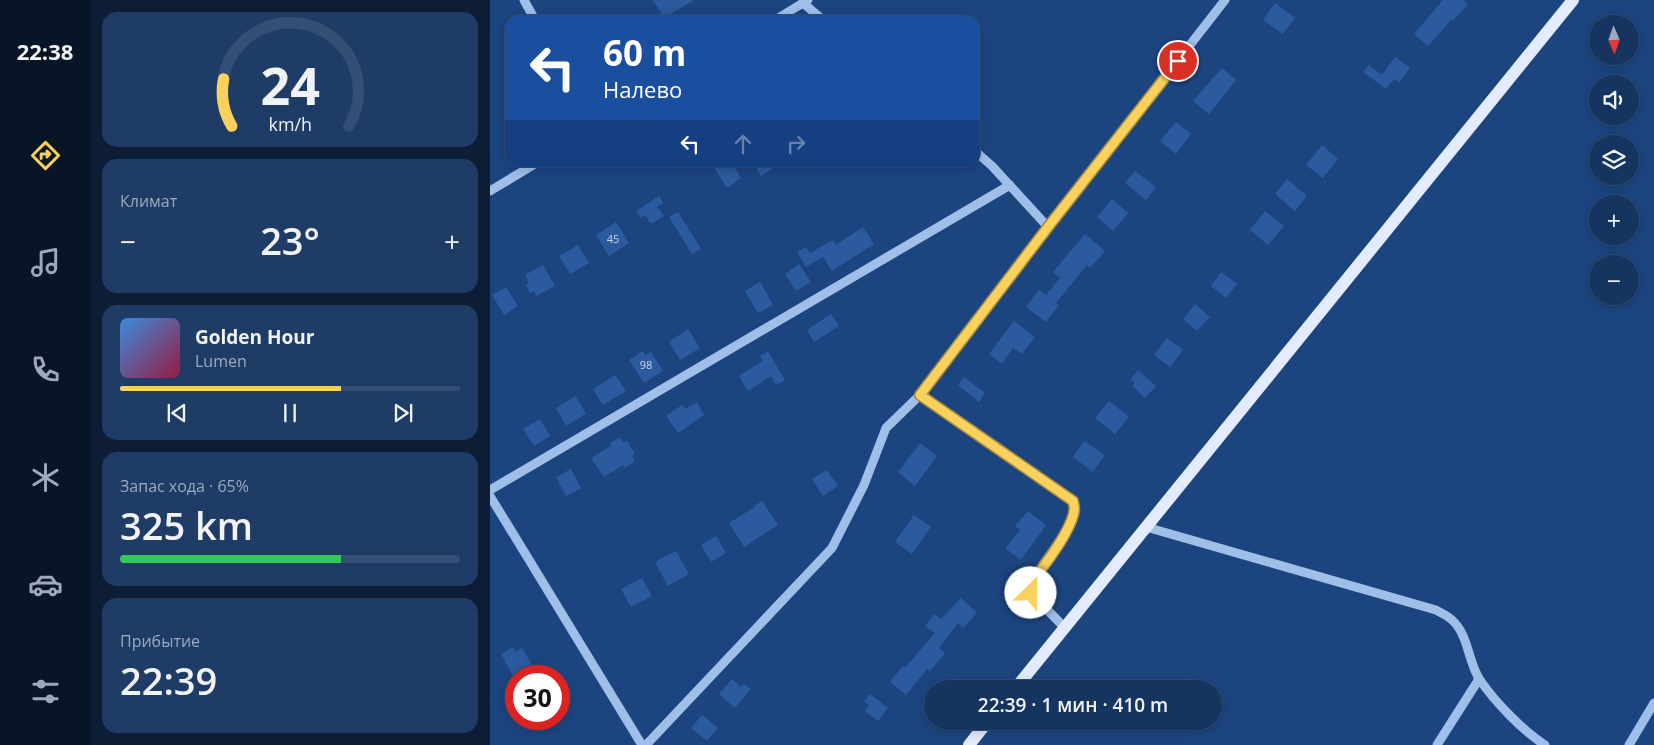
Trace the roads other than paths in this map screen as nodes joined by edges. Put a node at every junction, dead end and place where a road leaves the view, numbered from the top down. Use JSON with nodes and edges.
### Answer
{"nodes":[{"id":1,"x":524,"y":0,"type":"edge"},
{"id":2,"x":1225,"y":0,"type":"edge"},
{"id":3,"x":1572,"y":0,"type":"edge"},
{"id":4,"x":806,"y":2,"type":"edge"},
{"id":5,"x":532,"y":15,"type":"edge"},
{"id":6,"x":784,"y":15,"type":"edge"},
{"id":7,"x":818,"y":15,"type":"edge"},
{"id":8,"x":980,"y":155,"type":"edge"},
{"id":9,"x":530,"y":167,"type":"edge"},
{"id":10,"x":1010,"y":185,"type":"junction"},
{"id":11,"x":490,"y":191,"type":"edge"},
{"id":12,"x":1048,"y":227,"type":"junction"},
{"id":13,"x":920,"y":395,"type":"junction"},
{"id":14,"x":490,"y":490,"type":"edge"},
{"id":15,"x":490,"y":496,"type":"edge"},
{"id":16,"x":1146,"y":527,"type":"junction"},
{"id":17,"x":1064,"y":628,"type":"junction"},
{"id":18,"x":1479,"y":679,"type":"junction"},
{"id":19,"x":1022,"y":680,"type":"edge"},
{"id":20,"x":1654,"y":703,"type":"edge"},
{"id":21,"x":981,"y":730,"type":"edge"},
{"id":22,"x":642,"y":745,"type":"edge"},
{"id":23,"x":646,"y":745,"type":"edge"},
{"id":24,"x":969,"y":745,"type":"edge"},
{"id":25,"x":1438,"y":745,"type":"edge"},
{"id":26,"x":1546,"y":745,"type":"edge"},
{"id":27,"x":1629,"y":745,"type":"edge"}],
"edges":[{"from":1,"to":5,"type":"street"},
{"from":2,"to":12,"type":"street"},
{"from":3,"to":16,"type":"main road"},
{"from":4,"to":6,"type":"street"},
{"from":4,"to":7,"type":"street"},
{"from":8,"to":10,"type":"street"},
{"from":9,"to":11,"type":"street"},
{"from":10,"to":12,"type":"street"},
{"from":10,"to":14,"type":"street"},
{"from":12,"to":13,"type":"street"},
{"from":13,"to":17,"type":"street"},
{"from":13,"to":23,"type":"street"},
{"from":15,"to":22,"type":"street"},
{"from":16,"to":17,"type":"main road"},
{"from":16,"to":18,"type":"street"},
{"from":17,"to":19,"type":"main road"},
{"from":18,"to":25,"type":"street"},
{"from":18,"to":26,"type":"street"},
{"from":20,"to":27,"type":"street"},
{"from":21,"to":24,"type":"main road"}]}
